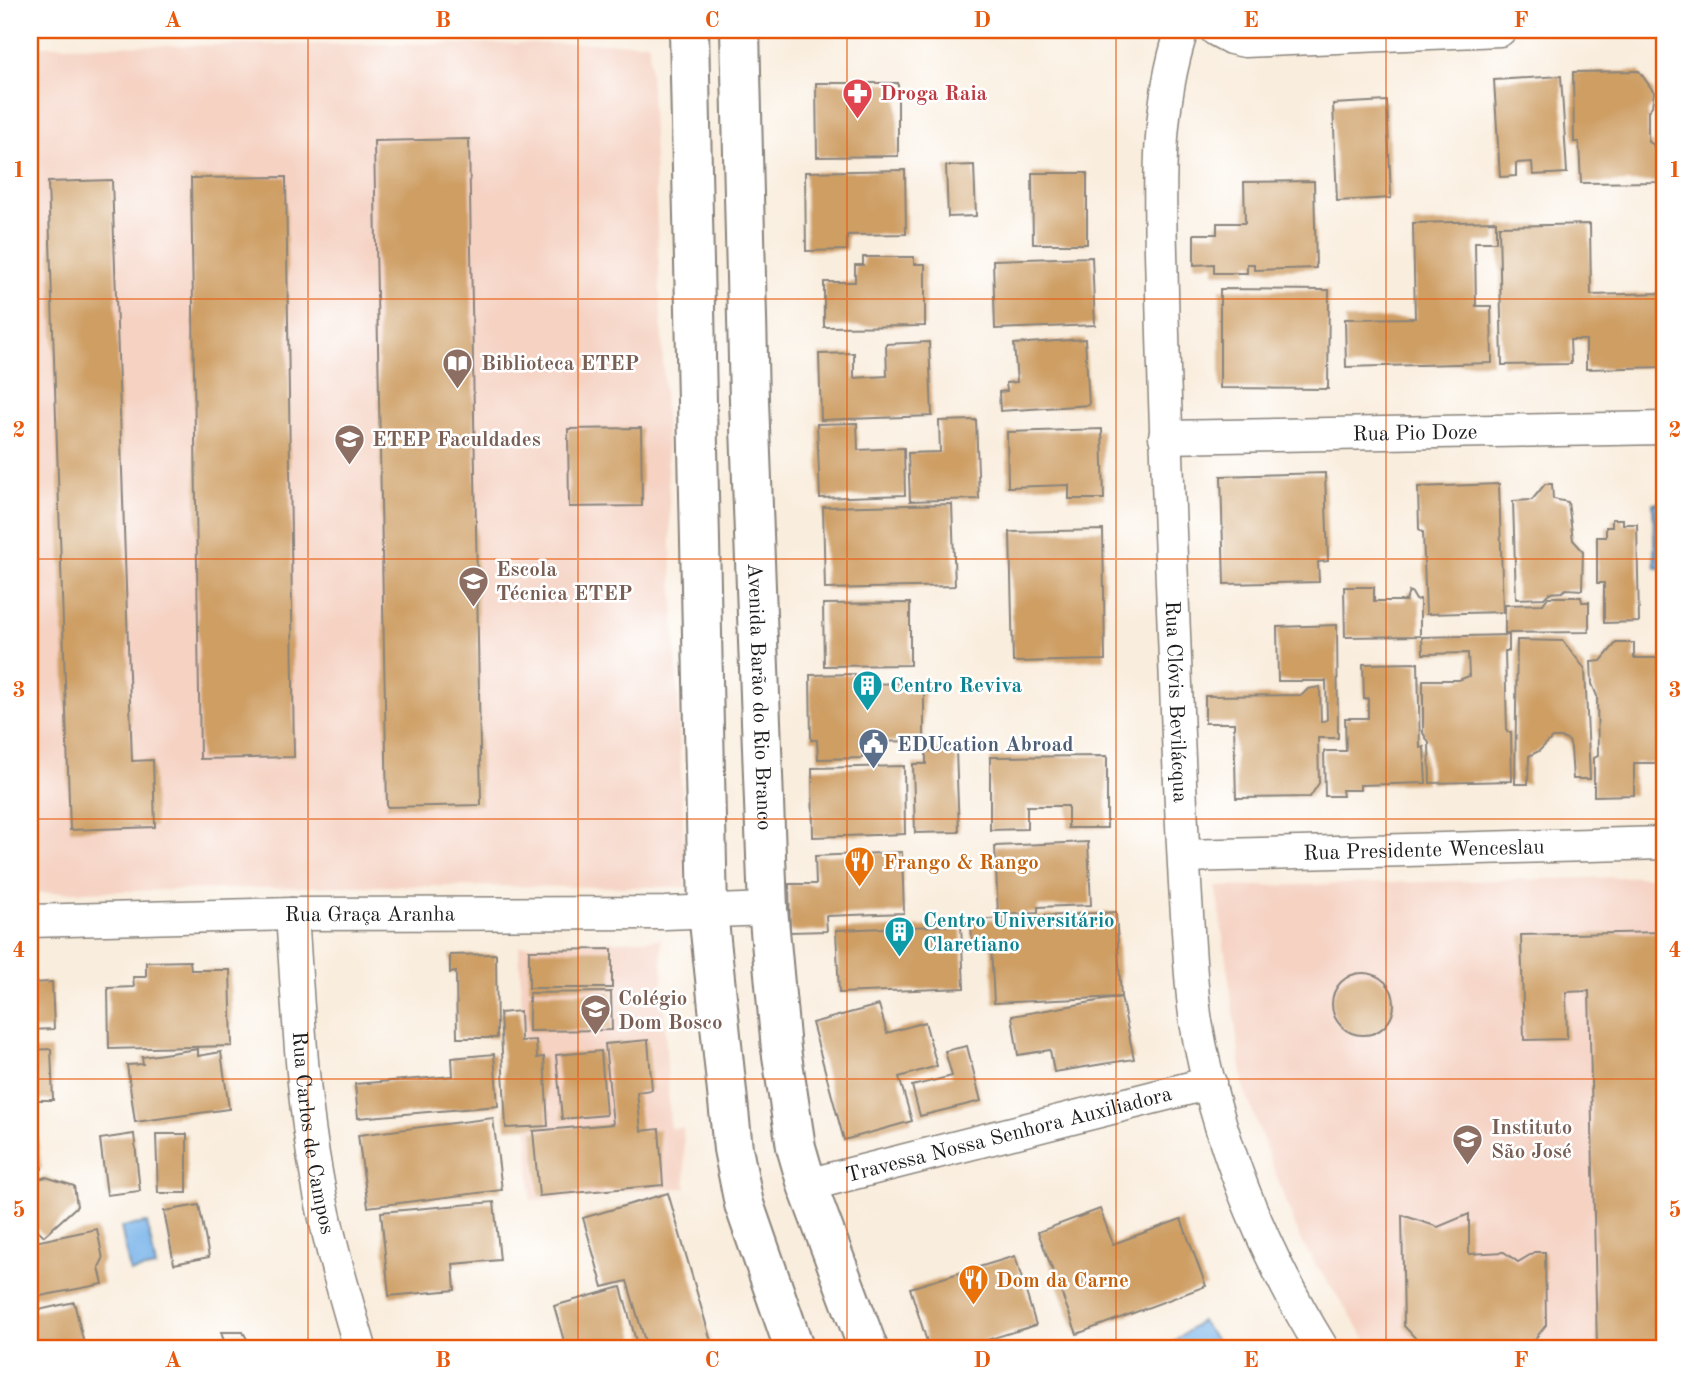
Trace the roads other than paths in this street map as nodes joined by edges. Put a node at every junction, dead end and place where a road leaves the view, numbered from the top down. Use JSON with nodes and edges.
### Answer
{"nodes":[{"id":1,"x":689,"y":30,"type":"edge"},
{"id":2,"x":740,"y":30,"type":"edge"},
{"id":3,"x":1182,"y":30,"type":"edge"},
{"id":4,"x":1216,"y":30,"type":"edge"},
{"id":5,"x":1500,"y":30,"type":"edge"},
{"id":6,"x":1278,"y":35,"type":"edge"},
{"id":7,"x":1664,"y":428,"type":"edge"},
{"id":8,"x":1165,"y":437,"type":"junction"},
{"id":9,"x":1664,"y":843,"type":"edge"},
{"id":10,"x":1184,"y":856,"type":"junction"},
{"id":11,"x":768,"y":909,"type":"junction"},
{"id":12,"x":708,"y":912,"type":"junction"},
{"id":13,"x":292,"y":914,"type":"junction"},
{"id":14,"x":30,"y":921,"type":"edge"},
{"id":15,"x":1210,"y":1083,"type":"junction"},
{"id":16,"x":807,"y":1185,"type":"junction"},
{"id":17,"x":360,"y":1348,"type":"edge"},
{"id":18,"x":794,"y":1348,"type":"edge"},
{"id":19,"x":868,"y":1348,"type":"edge"},
{"id":20,"x":1322,"y":1348,"type":"edge"}],
"edges":[{"from":1,"to":12,"type":"main road"},
{"from":2,"to":11,"type":"main road","name":"Avenida Barão do Rio Branco"},
{"from":3,"to":8,"type":"street","name":"Rua Clóvis Bevilácqua"},
{"from":4,"to":6,"type":"street"},
{"from":5,"to":6,"type":"street"},
{"from":7,"to":8,"type":"street","name":"Rua Pio Doze"},
{"from":8,"to":10,"type":"street","name":"Rua Clóvis Bevilácqua"},
{"from":9,"to":10,"type":"street","name":"Rua Presidente Wenceslau"},
{"from":10,"to":15,"type":"street","name":"Rua Clóvis Bevilácqua"},
{"from":11,"to":12,"type":"street","name":"Rua Graça Aranha"},
{"from":11,"to":16,"type":"main road","name":"Avenida Barão do Rio Branco"},
{"from":12,"to":13,"type":"street","name":"Rua Graça Aranha"},
{"from":12,"to":18,"type":"main road"},
{"from":13,"to":14,"type":"street","name":"Rua Graça Aranha"},
{"from":13,"to":17,"type":"street","name":"Rua Carlos de Campos"},
{"from":15,"to":16,"type":"street","name":"Travessa Nossa Senhora Auxiliadora"},
{"from":15,"to":20,"type":"street","name":"Rua Clóvis Bevilácqua"},
{"from":16,"to":19,"type":"main road","name":"Avenida Barão do Rio Branco"}]}
